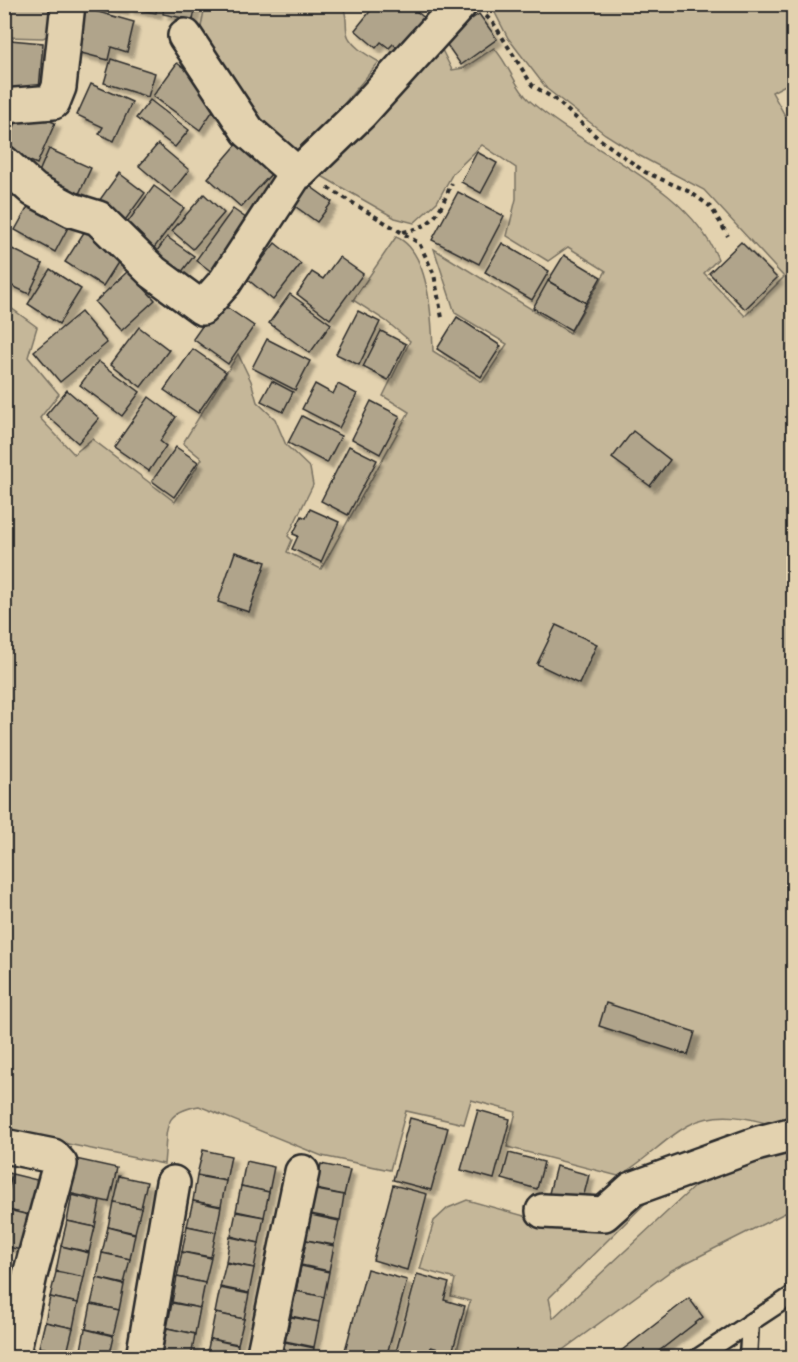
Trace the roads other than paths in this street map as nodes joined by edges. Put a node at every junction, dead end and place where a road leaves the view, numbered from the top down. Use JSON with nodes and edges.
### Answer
{"nodes":[{"id":1,"x":68,"y":4,"type":"edge"},
{"id":2,"x":471,"y":8,"type":"edge"},
{"id":3,"x":185,"y":36,"type":"dead end"},
{"id":4,"x":4,"y":106,"type":"edge"},
{"id":5,"x":4,"y":163,"type":"edge"},
{"id":6,"x":298,"y":172,"type":"junction"},
{"id":7,"x":794,"y":1134,"type":"edge"},
{"id":8,"x":4,"y":1146,"type":"edge"},
{"id":9,"x":302,"y":1172,"type":"dead end"},
{"id":10,"x":173,"y":1183,"type":"dead end"},
{"id":11,"x":543,"y":1211,"type":"dead end"},
{"id":12,"x":17,"y":1272,"type":"edge"},
{"id":13,"x":794,"y":1294,"type":"edge"},
{"id":14,"x":750,"y":1322,"type":"junction"},
{"id":15,"x":12,"y":1358,"type":"edge"},
{"id":16,"x":143,"y":1358,"type":"edge"},
{"id":17,"x":263,"y":1358,"type":"edge"},
{"id":18,"x":697,"y":1358,"type":"edge"},
{"id":19,"x":748,"y":1358,"type":"edge"}],
"edges":[{"from":1,"to":4,"type":"street"},
{"from":2,"to":6,"type":"street"},
{"from":3,"to":6,"type":"street"},
{"from":5,"to":6,"type":"street"},
{"from":7,"to":11,"type":"street"},
{"from":8,"to":12,"type":"street"},
{"from":9,"to":17,"type":"street"},
{"from":10,"to":16,"type":"street"},
{"from":12,"to":15,"type":"street"},
{"from":13,"to":14,"type":"lane"},
{"from":14,"to":18,"type":"lane"},
{"from":14,"to":19,"type":"lane"}]}
